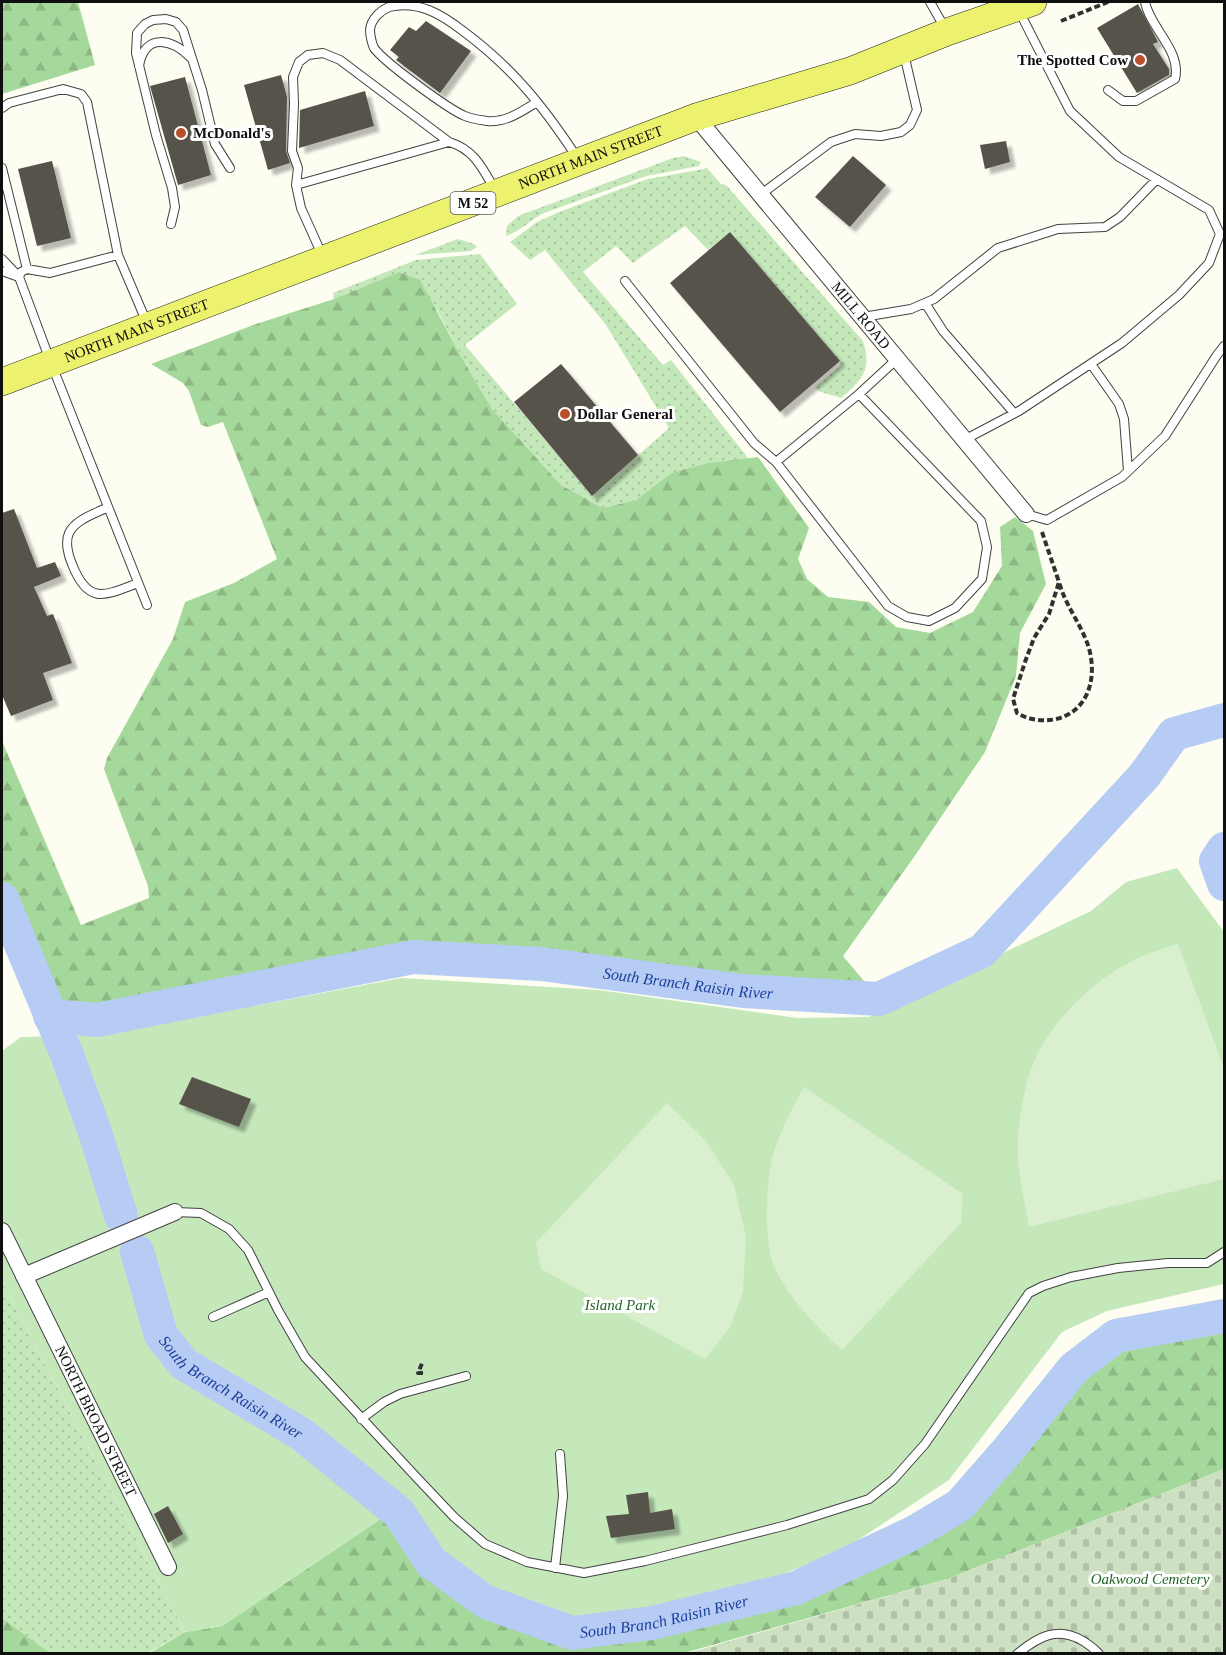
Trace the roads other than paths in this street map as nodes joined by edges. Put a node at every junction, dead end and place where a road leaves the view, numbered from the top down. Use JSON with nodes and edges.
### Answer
{"nodes":[{"id":1,"x":930,"y":2,"type":"edge"},
{"id":2,"x":1145,"y":2,"type":"edge"},
{"id":3,"x":1025,"y":4,"type":"edge"},
{"id":4,"x":947,"y":32,"type":"junction"},
{"id":5,"x":903,"y":49,"type":"junction"},
{"id":6,"x":193,"y":61,"type":"junction"},
{"id":7,"x":139,"y":68,"type":"junction"},
{"id":8,"x":1108,"y":90,"type":"dead end"},
{"id":9,"x":537,"y":102,"type":"junction"},
{"id":10,"x":2,"y":108,"type":"edge"},
{"id":11,"x":696,"y":117,"type":"junction"},
{"id":12,"x":449,"y":142,"type":"junction"},
{"id":13,"x":580,"y":161,"type":"junction"},
{"id":14,"x":2,"y":168,"type":"edge"},
{"id":15,"x":230,"y":168,"type":"dead end"},
{"id":16,"x":1156,"y":180,"type":"junction"},
{"id":17,"x":296,"y":185,"type":"junction"},
{"id":18,"x":496,"y":193,"type":"junction"},
{"id":19,"x":760,"y":195,"type":"junction"},
{"id":20,"x":171,"y":224,"type":"dead end"},
{"id":21,"x":118,"y":255,"type":"junction"},
{"id":22,"x":2,"y":259,"type":"edge"},
{"id":23,"x":324,"y":259,"type":"junction"},
{"id":24,"x":27,"y":268,"type":"junction"},
{"id":25,"x":2,"y":271,"type":"edge"},
{"id":26,"x":19,"y":277,"type":"junction"},
{"id":27,"x":625,"y":282,"type":"dead end"},
{"id":28,"x":925,"y":303,"type":"junction"},
{"id":29,"x":862,"y":317,"type":"junction"},
{"id":30,"x":148,"y":326,"type":"junction"},
{"id":31,"x":1224,"y":346,"type":"edge"},
{"id":32,"x":897,"y":359,"type":"junction"},
{"id":33,"x":51,"y":363,"type":"junction"},
{"id":34,"x":1091,"y":363,"type":"junction"},
{"id":35,"x":2,"y":382,"type":"edge"},
{"id":36,"x":859,"y":394,"type":"junction"},
{"id":37,"x":1014,"y":413,"type":"junction"},
{"id":38,"x":964,"y":440,"type":"junction"},
{"id":39,"x":776,"y":462,"type":"junction"},
{"id":40,"x":1128,"y":471,"type":"junction"},
{"id":41,"x":108,"y":507,"type":"junction"},
{"id":42,"x":1034,"y":516,"type":"joint"},
{"id":43,"x":138,"y":583,"type":"junction"},
{"id":44,"x":147,"y":605,"type":"dead end"},
{"id":45,"x":175,"y":1212,"type":"joint"},
{"id":46,"x":2,"y":1231,"type":"edge"},
{"id":47,"x":1224,"y":1252,"type":"edge"},
{"id":48,"x":24,"y":1276,"type":"junction"},
{"id":49,"x":269,"y":1292,"type":"junction"},
{"id":50,"x":213,"y":1317,"type":"dead end"},
{"id":51,"x":465,"y":1376,"type":"dead end"},
{"id":52,"x":361,"y":1419,"type":"junction"},
{"id":53,"x":560,"y":1454,"type":"dead end"},
{"id":54,"x":168,"y":1567,"type":"dead end"},
{"id":55,"x":555,"y":1568,"type":"junction"},
{"id":56,"x":1017,"y":1653,"type":"edge"},
{"id":57,"x":1099,"y":1653,"type":"edge"}],
"edges":[{"from":1,"to":4,"type":"lane"},
{"from":2,"to":8,"type":"lane"},
{"from":3,"to":4,"type":"main road","name":"NORTH MAIN STREET"},
{"from":3,"to":16,"type":"lane"},
{"from":4,"to":5,"type":"main road","name":"NORTH MAIN STREET","number":"M 52"},
{"from":5,"to":11,"type":"main road","name":"NORTH MAIN STREET","number":"M 52"},
{"from":5,"to":19,"type":"lane"},
{"from":6,"to":7,"type":"lane"},
{"from":6,"to":7,"type":"lane"},
{"from":6,"to":15,"type":"lane"},
{"from":7,"to":20,"type":"lane"},
{"from":9,"to":9,"type":"lane"},
{"from":9,"to":13,"type":"lane"},
{"from":10,"to":21,"type":"lane"},
{"from":11,"to":13,"type":"main road","name":"NORTH MAIN STREET","number":"M 52"},
{"from":11,"to":19,"type":"street","name":"MILL ROAD"},
{"from":12,"to":17,"type":"lane"},
{"from":12,"to":17,"type":"lane"},
{"from":12,"to":18,"type":"lane"},
{"from":13,"to":18,"type":"main road","name":"NORTH MAIN STREET","number":"M 52"},
{"from":14,"to":24,"type":"lane"},
{"from":16,"to":28,"type":"lane"},
{"from":16,"to":34,"type":"lane"},
{"from":17,"to":23,"type":"lane"},
{"from":18,"to":23,"type":"main road","name":"NORTH MAIN STREET","number":"M 52"},
{"from":19,"to":29,"type":"street","name":"MILL ROAD"},
{"from":21,"to":24,"type":"lane"},
{"from":21,"to":30,"type":"lane"},
{"from":22,"to":26,"type":"lane"},
{"from":23,"to":30,"type":"main road","name":"NORTH MAIN STREET","number":"M 52"},
{"from":24,"to":26,"type":"lane"},
{"from":25,"to":26,"type":"lane"},
{"from":26,"to":33,"type":"lane"},
{"from":27,"to":39,"type":"lane"},
{"from":28,"to":29,"type":"lane"},
{"from":28,"to":37,"type":"lane"},
{"from":29,"to":32,"type":"street","name":"MILL ROAD"},
{"from":30,"to":33,"type":"main road","name":"NORTH MAIN STREET","number":"M 52"},
{"from":31,"to":40,"type":"lane"},
{"from":32,"to":36,"type":"lane"},
{"from":32,"to":38,"type":"street","name":"MILL ROAD"},
{"from":33,"to":35,"type":"main road","name":"NORTH MAIN STREET","number":"M 52"},
{"from":33,"to":41,"type":"lane"},
{"from":34,"to":37,"type":"lane"},
{"from":34,"to":40,"type":"lane"},
{"from":36,"to":39,"type":"lane"},
{"from":36,"to":39,"type":"lane"},
{"from":37,"to":38,"type":"lane"},
{"from":38,"to":42,"type":"street","name":"MILL ROAD"},
{"from":40,"to":42,"type":"lane"},
{"from":41,"to":43,"type":"lane"},
{"from":41,"to":43,"type":"lane"},
{"from":43,"to":44,"type":"lane"},
{"from":45,"to":48,"type":"street"},
{"from":45,"to":49,"type":"lane"},
{"from":46,"to":48,"type":"street","name":"NORTH BROAD STREET"},
{"from":47,"to":55,"type":"lane"},
{"from":48,"to":54,"type":"street","name":"NORTH BROAD STREET"},
{"from":49,"to":50,"type":"lane"},
{"from":49,"to":52,"type":"lane"},
{"from":51,"to":52,"type":"lane"},
{"from":52,"to":55,"type":"lane"},
{"from":53,"to":55,"type":"lane"},
{"from":56,"to":57,"type":"lane"}]}
